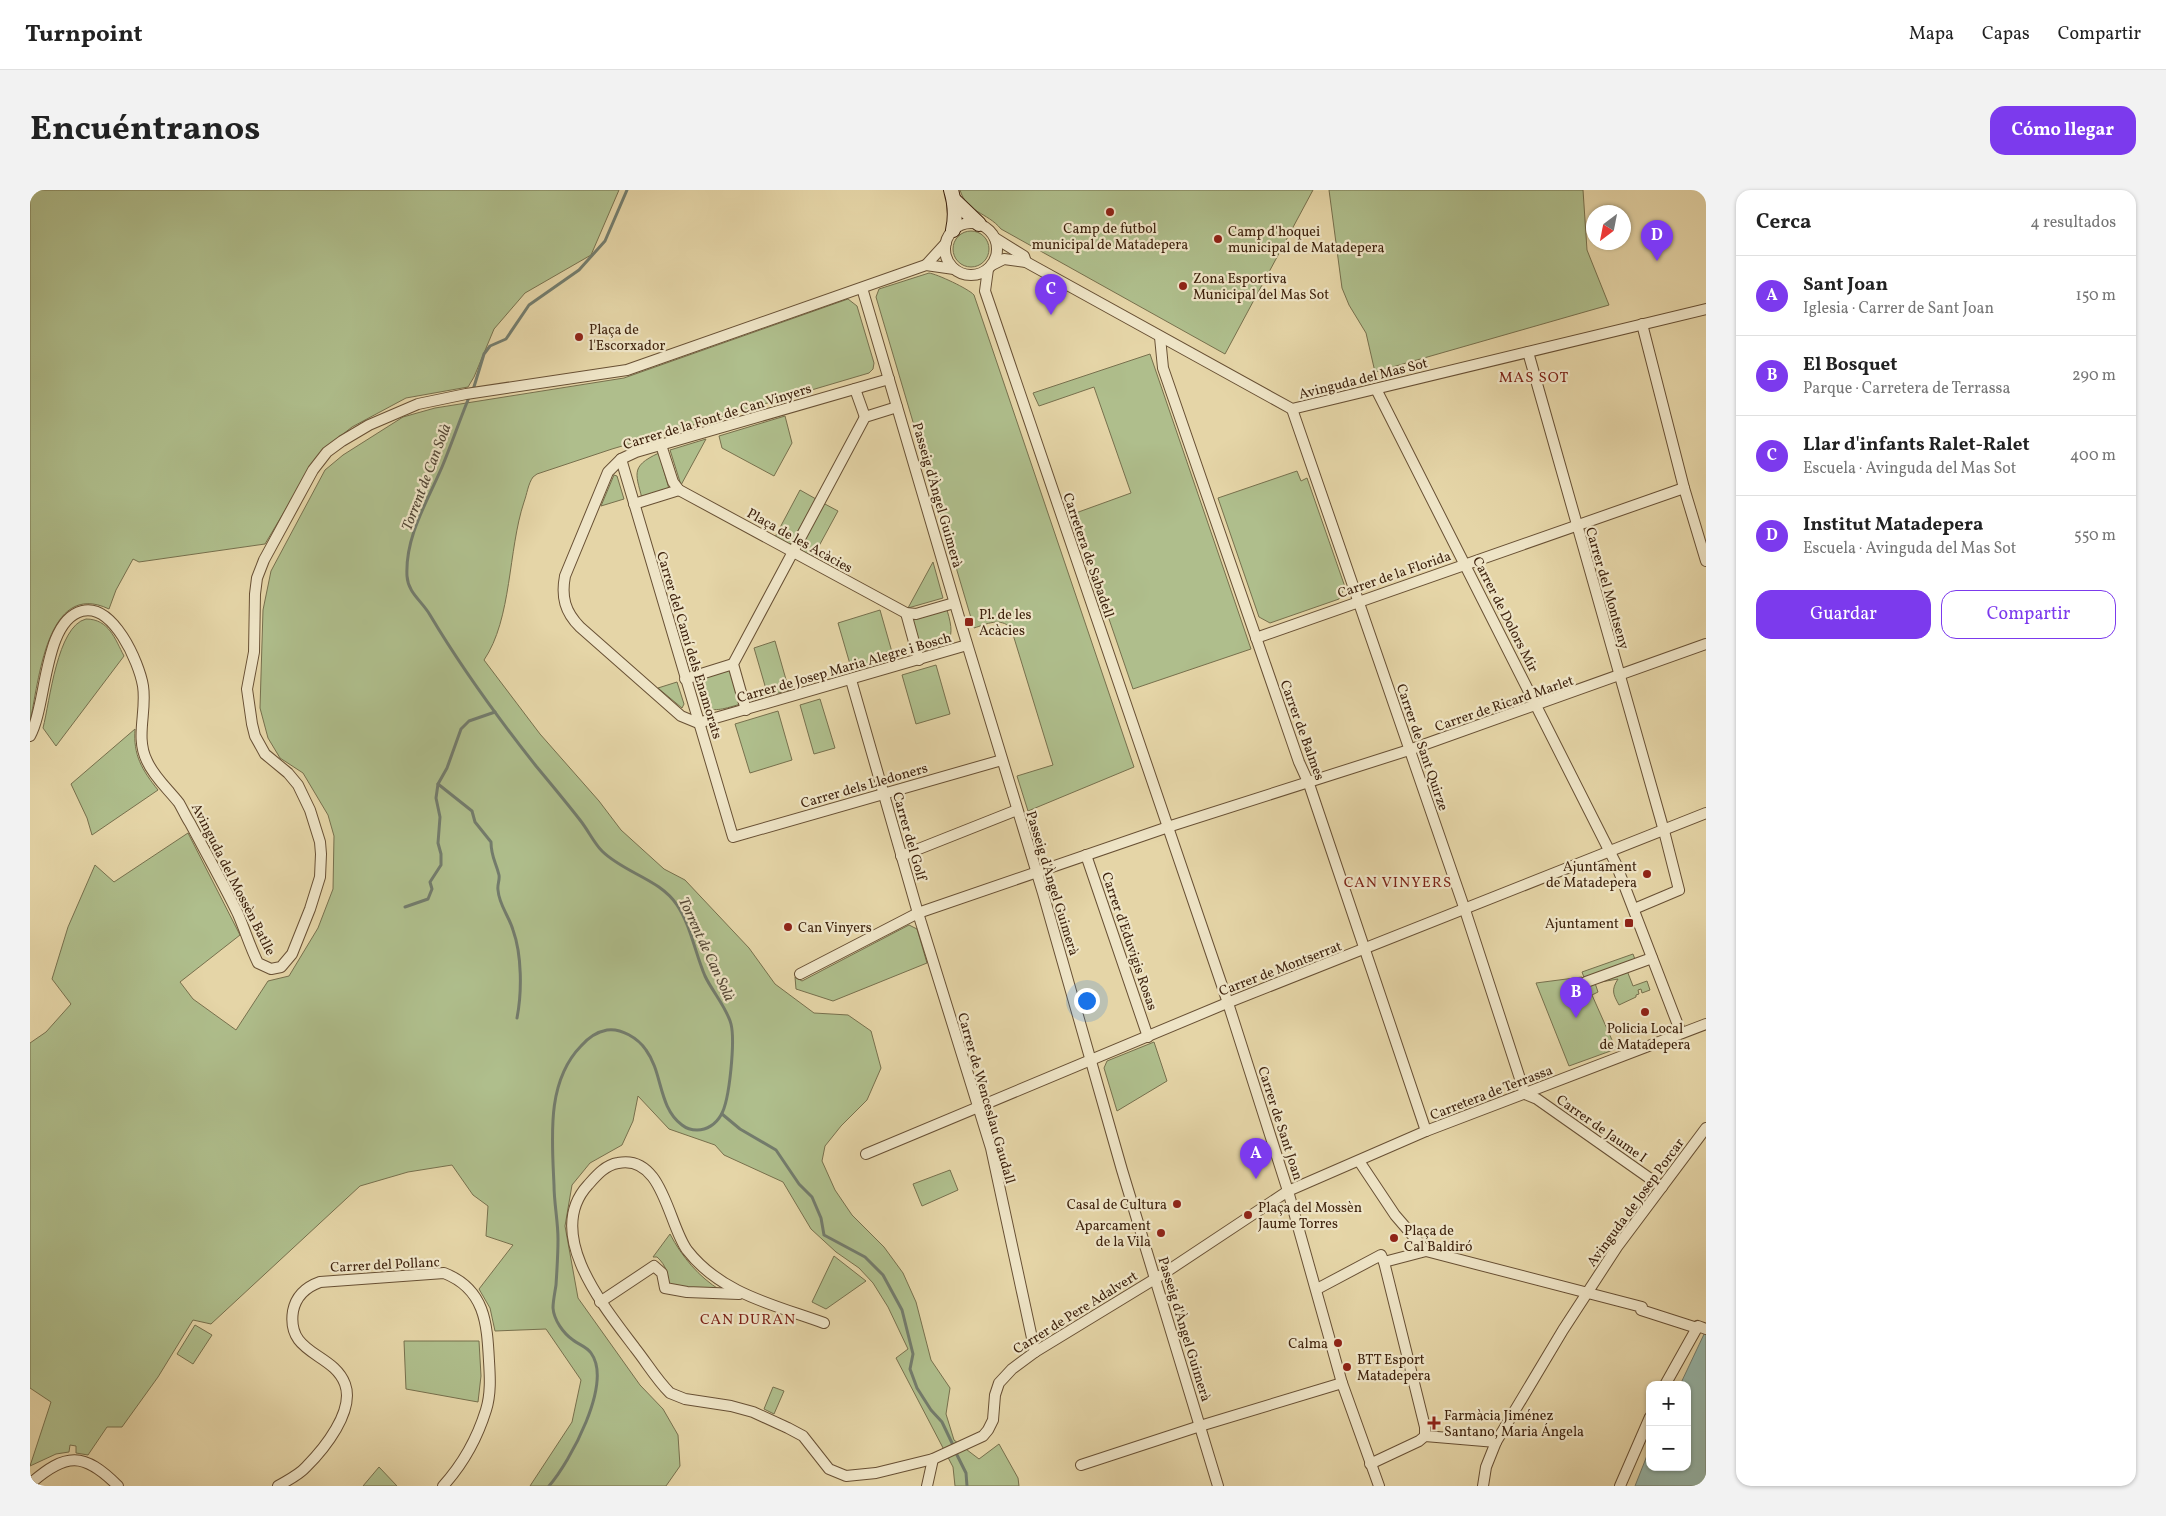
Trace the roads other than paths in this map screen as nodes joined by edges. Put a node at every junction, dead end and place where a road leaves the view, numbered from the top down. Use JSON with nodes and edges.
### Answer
{"nodes":[{"id":1,"x":953,"y":195,"type":"edge"},
{"id":2,"x":979,"y":224,"type":"junction"},
{"id":3,"x":949,"y":236,"type":"junction"},
{"id":4,"x":995,"y":238,"type":"junction"},
{"id":5,"x":1026,"y":262,"type":"junction"},
{"id":6,"x":926,"y":265,"type":"junction"},
{"id":7,"x":990,"y":267,"type":"junction"},
{"id":8,"x":959,"y":271,"type":"junction"},
{"id":9,"x":862,"y":288,"type":"junction"},
{"id":10,"x":985,"y":291,"type":"junction"},
{"id":11,"x":1706,"y":309,"type":"edge"},
{"id":12,"x":1642,"y":324,"type":"junction"},
{"id":13,"x":1160,"y":337,"type":"junction"},
{"id":14,"x":1528,"y":352,"type":"junction"},
{"id":15,"x":889,"y":379,"type":"junction"},
{"id":16,"x":856,"y":389,"type":"junction"},
{"id":17,"x":1376,"y":389,"type":"junction"},
{"id":18,"x":897,"y":407,"type":"junction"},
{"id":19,"x":1292,"y":409,"type":"junction"},
{"id":20,"x":865,"y":417,"type":"junction"},
{"id":21,"x":661,"y":445,"type":"junction"},
{"id":22,"x":621,"y":459,"type":"junction"},
{"id":23,"x":1684,"y":488,"type":"junction"},
{"id":24,"x":679,"y":490,"type":"junction"},
{"id":25,"x":634,"y":504,"type":"junction"},
{"id":26,"x":1576,"y":526,"type":"junction"},
{"id":27,"x":791,"y":551,"type":"junction"},
{"id":28,"x":1706,"y":561,"type":"edge"},
{"id":29,"x":1465,"y":564,"type":"junction"},
{"id":30,"x":1360,"y":601,"type":"junction"},
{"id":31,"x":954,"y":603,"type":"junction"},
{"id":32,"x":906,"y":614,"type":"junction"},
{"id":33,"x":1256,"y":638,"type":"junction"},
{"id":34,"x":1706,"y":644,"type":"edge"},
{"id":35,"x":967,"y":645,"type":"junction"},
{"id":36,"x":919,"y":660,"type":"junction"},
{"id":37,"x":733,"y":664,"type":"junction"},
{"id":38,"x":1620,"y":676,"type":"junction"},
{"id":39,"x":685,"y":678,"type":"junction"},
{"id":40,"x":851,"y":680,"type":"junction"},
{"id":41,"x":1536,"y":706,"type":"junction"},
{"id":42,"x":746,"y":710,"type":"junction"},
{"id":43,"x":698,"y":723,"type":"junction"},
{"id":44,"x":30,"y":736,"type":"edge"},
{"id":45,"x":1409,"y":750,"type":"junction"},
{"id":46,"x":1002,"y":760,"type":"junction"},
{"id":47,"x":1309,"y":784,"type":"junction"},
{"id":48,"x":884,"y":793,"type":"junction"},
{"id":49,"x":1017,"y":810,"type":"junction"},
{"id":50,"x":1706,"y":813,"type":"edge"},
{"id":51,"x":1167,"y":827,"type":"junction"},
{"id":52,"x":1664,"y":830,"type":"junction"},
{"id":53,"x":734,"y":837,"type":"joint"},
{"id":54,"x":1610,"y":852,"type":"junction"},
{"id":55,"x":1086,"y":855,"type":"junction"},
{"id":56,"x":901,"y":856,"type":"junction"},
{"id":57,"x":1037,"y":872,"type":"junction"},
{"id":58,"x":1634,"y":909,"type":"junction"},
{"id":59,"x":1465,"y":910,"type":"junction"},
{"id":60,"x":918,"y":912,"type":"junction"},
{"id":61,"x":1365,"y":950,"type":"junction"},
{"id":62,"x":1652,"y":958,"type":"junction"},
{"id":63,"x":800,"y":974,"type":"dead end"},
{"id":64,"x":1586,"y":982,"type":"dead end"},
{"id":65,"x":1228,"y":1003,"type":"junction"},
{"id":66,"x":1706,"y":1024,"type":"edge"},
{"id":67,"x":1681,"y":1033,"type":"junction"},
{"id":68,"x":1148,"y":1037,"type":"junction"},
{"id":69,"x":1092,"y":1060,"type":"junction"},
{"id":70,"x":1525,"y":1094,"type":"junction"},
{"id":71,"x":978,"y":1107,"type":"junction"},
{"id":72,"x":1706,"y":1128,"type":"edge"},
{"id":73,"x":1426,"y":1131,"type":"junction"},
{"id":74,"x":866,"y":1154,"type":"dead end"},
{"id":75,"x":1359,"y":1161,"type":"junction"},
{"id":76,"x":1662,"y":1187,"type":"junction"},
{"id":77,"x":1288,"y":1191,"type":"junction"},
{"id":78,"x":1426,"y":1251,"type":"junction"},
{"id":79,"x":1382,"y":1258,"type":"junction"},
{"id":80,"x":1154,"y":1278,"type":"junction"},
{"id":81,"x":1317,"y":1289,"type":"junction"},
{"id":82,"x":1587,"y":1293,"type":"junction"},
{"id":83,"x":741,"y":1294,"type":"junction"},
{"id":84,"x":600,"y":1302,"type":"junction"},
{"id":85,"x":824,"y":1323,"type":"dead end"},
{"id":86,"x":1700,"y":1328,"type":"edge"},
{"id":87,"x":1035,"y":1352,"type":"junction"},
{"id":88,"x":1667,"y":1381,"type":"edge"},
{"id":89,"x":1342,"y":1383,"type":"junction"},
{"id":90,"x":1200,"y":1426,"type":"junction"},
{"id":91,"x":1646,"y":1426,"type":"edge"},
{"id":92,"x":1425,"y":1436,"type":"junction"},
{"id":93,"x":1496,"y":1442,"type":"junction"},
{"id":94,"x":933,"y":1459,"type":"junction"},
{"id":95,"x":1370,"y":1464,"type":"junction"},
{"id":96,"x":1081,"y":1465,"type":"dead end"},
{"id":97,"x":30,"y":1484,"type":"edge"},
{"id":98,"x":118,"y":1486,"type":"edge"},
{"id":99,"x":278,"y":1486,"type":"edge"},
{"id":100,"x":443,"y":1486,"type":"edge"},
{"id":101,"x":927,"y":1486,"type":"edge"},
{"id":102,"x":1218,"y":1486,"type":"edge"},
{"id":103,"x":1379,"y":1486,"type":"edge"},
{"id":104,"x":1483,"y":1486,"type":"edge"},
{"id":105,"x":1620,"y":1486,"type":"edge"}],
"edges":[{"from":1,"to":2,"type":"street"},
{"from":1,"to":3,"type":"street"},
{"from":2,"to":3,"type":"street"},
{"from":2,"to":4,"type":"street"},
{"from":3,"to":6,"type":"street"},
{"from":3,"to":8,"type":"street"},
{"from":4,"to":5,"type":"street","name":"Avinguda del Mas Sot"},
{"from":4,"to":7,"type":"street"},
{"from":5,"to":7,"type":"street","name":"Avinguda del Mas Sot"},
{"from":5,"to":13,"type":"street","name":"Avinguda del Mas Sot"},
{"from":6,"to":8,"type":"street"},
{"from":6,"to":9,"type":"street"},
{"from":7,"to":8,"type":"street"},
{"from":7,"to":10,"type":"street","name":"Carretera de Sabadell"},
{"from":8,"to":10,"type":"street"},
{"from":9,"to":15,"type":"street","name":"Passeig d'Àngel Guimerà"},
{"from":9,"to":44,"type":"street","name":"Avinguda del Mossèn Batlle"},
{"from":10,"to":51,"type":"street","name":"Carretera de Sabadell"},
{"from":11,"to":12,"type":"street","name":"Avinguda del Mas Sot"},
{"from":12,"to":14,"type":"street","name":"Avinguda del Mas Sot"},
{"from":12,"to":23,"type":"street"},
{"from":13,"to":19,"type":"street","name":"Avinguda del Mas Sot"},
{"from":13,"to":33,"type":"street","name":"Carrer de Balmes"},
{"from":14,"to":17,"type":"street","name":"Avinguda del Mas Sot"},
{"from":14,"to":26,"type":"street","name":"Carrer del Montseny"},
{"from":15,"to":16,"type":"street","name":"Carrer de la Font de Can Vinyers"},
{"from":15,"to":18,"type":"street","name":"Passeig d'Àngel Guimerà"},
{"from":16,"to":20,"type":"street"},
{"from":16,"to":21,"type":"street","name":"Carrer de la Font de Can Vinyers"},
{"from":17,"to":19,"type":"street","name":"Avinguda del Mas Sot"},
{"from":17,"to":29,"type":"street","name":"Carrer de Dolors Mir"},
{"from":18,"to":20,"type":"street"},
{"from":18,"to":31,"type":"street","name":"Passeig d'Àngel Guimerà"},
{"from":19,"to":30,"type":"street","name":"Carrer de Sant Quirze"},
{"from":20,"to":27,"type":"street"},
{"from":21,"to":22,"type":"street","name":"Carrer de la Font de Can Vinyers"},
{"from":21,"to":24,"type":"street"},
{"from":22,"to":25,"type":"street","name":"Carrer del Camí dels Enamorats"},
{"from":22,"to":43,"type":"street","name":"Carrer de la Font de Can Vinyers"},
{"from":23,"to":26,"type":"street","name":"Carrer de la Florida"},
{"from":23,"to":28,"type":"street"},
{"from":24,"to":25,"type":"street"},
{"from":24,"to":27,"type":"street","name":"Plaça de les Acàcies"},
{"from":25,"to":39,"type":"street","name":"Carrer del Camí dels Enamorats"},
{"from":26,"to":29,"type":"street","name":"Carrer de la Florida"},
{"from":26,"to":38,"type":"street","name":"Carrer del Montseny"},
{"from":27,"to":32,"type":"street","name":"Plaça de les Acàcies"},
{"from":27,"to":37,"type":"street"},
{"from":29,"to":30,"type":"street","name":"Carrer de la Florida"},
{"from":29,"to":41,"type":"street","name":"Carrer de Dolors Mir"},
{"from":30,"to":33,"type":"street","name":"Carrer de la Florida"},
{"from":30,"to":45,"type":"street","name":"Carrer de Sant Quirze"},
{"from":31,"to":32,"type":"street"},
{"from":31,"to":35,"type":"street","name":"Passeig d'Àngel Guimerà"},
{"from":32,"to":36,"type":"street"},
{"from":33,"to":47,"type":"street","name":"Carrer de Balmes"},
{"from":34,"to":38,"type":"street","name":"Carrer de Ricard Marlet"},
{"from":35,"to":36,"type":"street","name":"Carrer de Josep Maria Alegre i Bosch"},
{"from":35,"to":46,"type":"street","name":"Passeig d'Àngel Guimerà"},
{"from":36,"to":40,"type":"street","name":"Carrer de Josep Maria Alegre i Bosch"},
{"from":37,"to":39,"type":"street"},
{"from":37,"to":42,"type":"street"},
{"from":38,"to":41,"type":"street","name":"Carrer de Ricard Marlet"},
{"from":38,"to":52,"type":"street","name":"Carrer del Montseny"},
{"from":39,"to":43,"type":"street","name":"Carrer del Camí dels Enamorats"},
{"from":40,"to":42,"type":"street","name":"Carrer de Josep Maria Alegre i Bosch"},
{"from":40,"to":48,"type":"street","name":"Carrer del Golf"},
{"from":41,"to":45,"type":"street","name":"Carrer de Ricard Marlet"},
{"from":41,"to":54,"type":"street","name":"Carrer de Dolors Mir"},
{"from":42,"to":43,"type":"street","name":"Carrer de Josep Maria Alegre i Bosch"},
{"from":43,"to":53,"type":"street","name":"Carrer del Camí dels Enamorats"},
{"from":45,"to":47,"type":"street","name":"Carrer de Ricard Marlet"},
{"from":45,"to":59,"type":"street","name":"Carrer de Sant Quirze"},
{"from":46,"to":48,"type":"street","name":"Carrer dels Lledoners"},
{"from":46,"to":49,"type":"street","name":"Passeig d'Àngel Guimerà"},
{"from":47,"to":51,"type":"street","name":"Carrer de Ricard Marlet"},
{"from":47,"to":61,"type":"street","name":"Carrer de Balmes"},
{"from":48,"to":53,"type":"street","name":"Carrer dels Lledoners"},
{"from":48,"to":56,"type":"street","name":"Carrer del Golf"},
{"from":49,"to":56,"type":"street"},
{"from":49,"to":57,"type":"street","name":"Passeig d'Àngel Guimerà"},
{"from":50,"to":52,"type":"street","name":"Carrer de Montserrat"},
{"from":51,"to":55,"type":"street","name":"Carrer de Ricard Marlet"},
{"from":51,"to":65,"type":"street","name":"Carrer de Sant Joan"},
{"from":52,"to":54,"type":"street","name":"Carrer de Montserrat"},
{"from":52,"to":58,"type":"street","name":"Carrer del Montseny"},
{"from":54,"to":58,"type":"street","name":"Carrer de Dolors Mir"},
{"from":54,"to":59,"type":"street","name":"Carrer de Montserrat"},
{"from":55,"to":57,"type":"street","name":"Carrer de Ricard Marlet"},
{"from":55,"to":68,"type":"street","name":"Carrer d'Eduvigis Rosas"},
{"from":56,"to":60,"type":"street","name":"Carrer del Golf"},
{"from":57,"to":60,"type":"street","name":"Carrer de Ricard Marlet"},
{"from":57,"to":69,"type":"street","name":"Passeig d'Àngel Guimerà"},
{"from":58,"to":62,"type":"street","name":"Carrer de Dolors Mir"},
{"from":59,"to":61,"type":"street","name":"Carrer de Montserrat"},
{"from":59,"to":70,"type":"street","name":"Carrer de Sant Quirze"},
{"from":60,"to":63,"type":"street","name":"Carrer de Ricard Marlet"},
{"from":60,"to":71,"type":"street","name":"Carrer de Wenceslau Gaudall"},
{"from":61,"to":65,"type":"street","name":"Carrer de Montserrat"},
{"from":61,"to":73,"type":"street","name":"Carrer de Balmes"},
{"from":62,"to":64,"type":"street"},
{"from":62,"to":67,"type":"street","name":"Carrer de Dolors Mir"},
{"from":65,"to":68,"type":"street","name":"Carrer de Montserrat"},
{"from":65,"to":77,"type":"street","name":"Carrer de Sant Joan"},
{"from":66,"to":67,"type":"street","name":"Carretera de Terrassa"},
{"from":67,"to":70,"type":"street","name":"Carretera de Terrassa"},
{"from":68,"to":69,"type":"street","name":"Carrer de Montserrat"},
{"from":69,"to":71,"type":"street","name":"Carrer de Montserrat"},
{"from":69,"to":80,"type":"street","name":"Passeig d'Àngel Guimerà"},
{"from":70,"to":73,"type":"street","name":"Carretera de Terrassa"},
{"from":70,"to":76,"type":"street","name":"Carrer de Jaume I"},
{"from":71,"to":74,"type":"street","name":"Carrer de Montserrat"},
{"from":71,"to":87,"type":"street","name":"Carrer de Wenceslau Gaudall"},
{"from":72,"to":76,"type":"street","name":"Avinguda de Josep Porcar"},
{"from":73,"to":75,"type":"street","name":"Carretera de Terrassa"},
{"from":75,"to":77,"type":"street","name":"Carretera de Terrassa"},
{"from":75,"to":78,"type":"street"},
{"from":76,"to":82,"type":"street","name":"Avinguda de Josep Porcar"},
{"from":77,"to":80,"type":"street","name":"Carrer de Pere Adalvert"},
{"from":77,"to":81,"type":"street","name":"Carrer de Sant Joan"},
{"from":78,"to":79,"type":"street"},
{"from":78,"to":82,"type":"street"},
{"from":79,"to":81,"type":"street"},
{"from":79,"to":92,"type":"street"},
{"from":80,"to":87,"type":"street","name":"Carrer de Pere Adalvert"},
{"from":80,"to":90,"type":"street","name":"Passeig d'Àngel Guimerà"},
{"from":81,"to":89,"type":"street","name":"Carrer de Sant Joan"},
{"from":82,"to":86,"type":"street"},
{"from":82,"to":93,"type":"street","name":"Avinguda de Josep Porcar"},
{"from":83,"to":84,"type":"street"},
{"from":83,"to":84,"type":"street","name":"Carrer de Pere Adalvert"},
{"from":83,"to":85,"type":"street"},
{"from":84,"to":94,"type":"street","name":"Carrer de Pere Adalvert"},
{"from":86,"to":88,"type":"street"},
{"from":87,"to":94,"type":"street","name":"Carrer de Pere Adalvert"},
{"from":89,"to":90,"type":"street"},
{"from":89,"to":95,"type":"street","name":"Carrer de Sant Joan"},
{"from":90,"to":96,"type":"street"},
{"from":90,"to":102,"type":"street","name":"Passeig d'Àngel Guimerà"},
{"from":91,"to":105,"type":"street"},
{"from":92,"to":93,"type":"street"},
{"from":92,"to":95,"type":"street"},
{"from":93,"to":104,"type":"street","name":"Avinguda de Josep Porcar"},
{"from":94,"to":101,"type":"street"},
{"from":95,"to":103,"type":"street","name":"Carrer de Sant Joan"},
{"from":97,"to":98,"type":"street"},
{"from":99,"to":100,"type":"street","name":"Carrer del Pollanc"}]}
